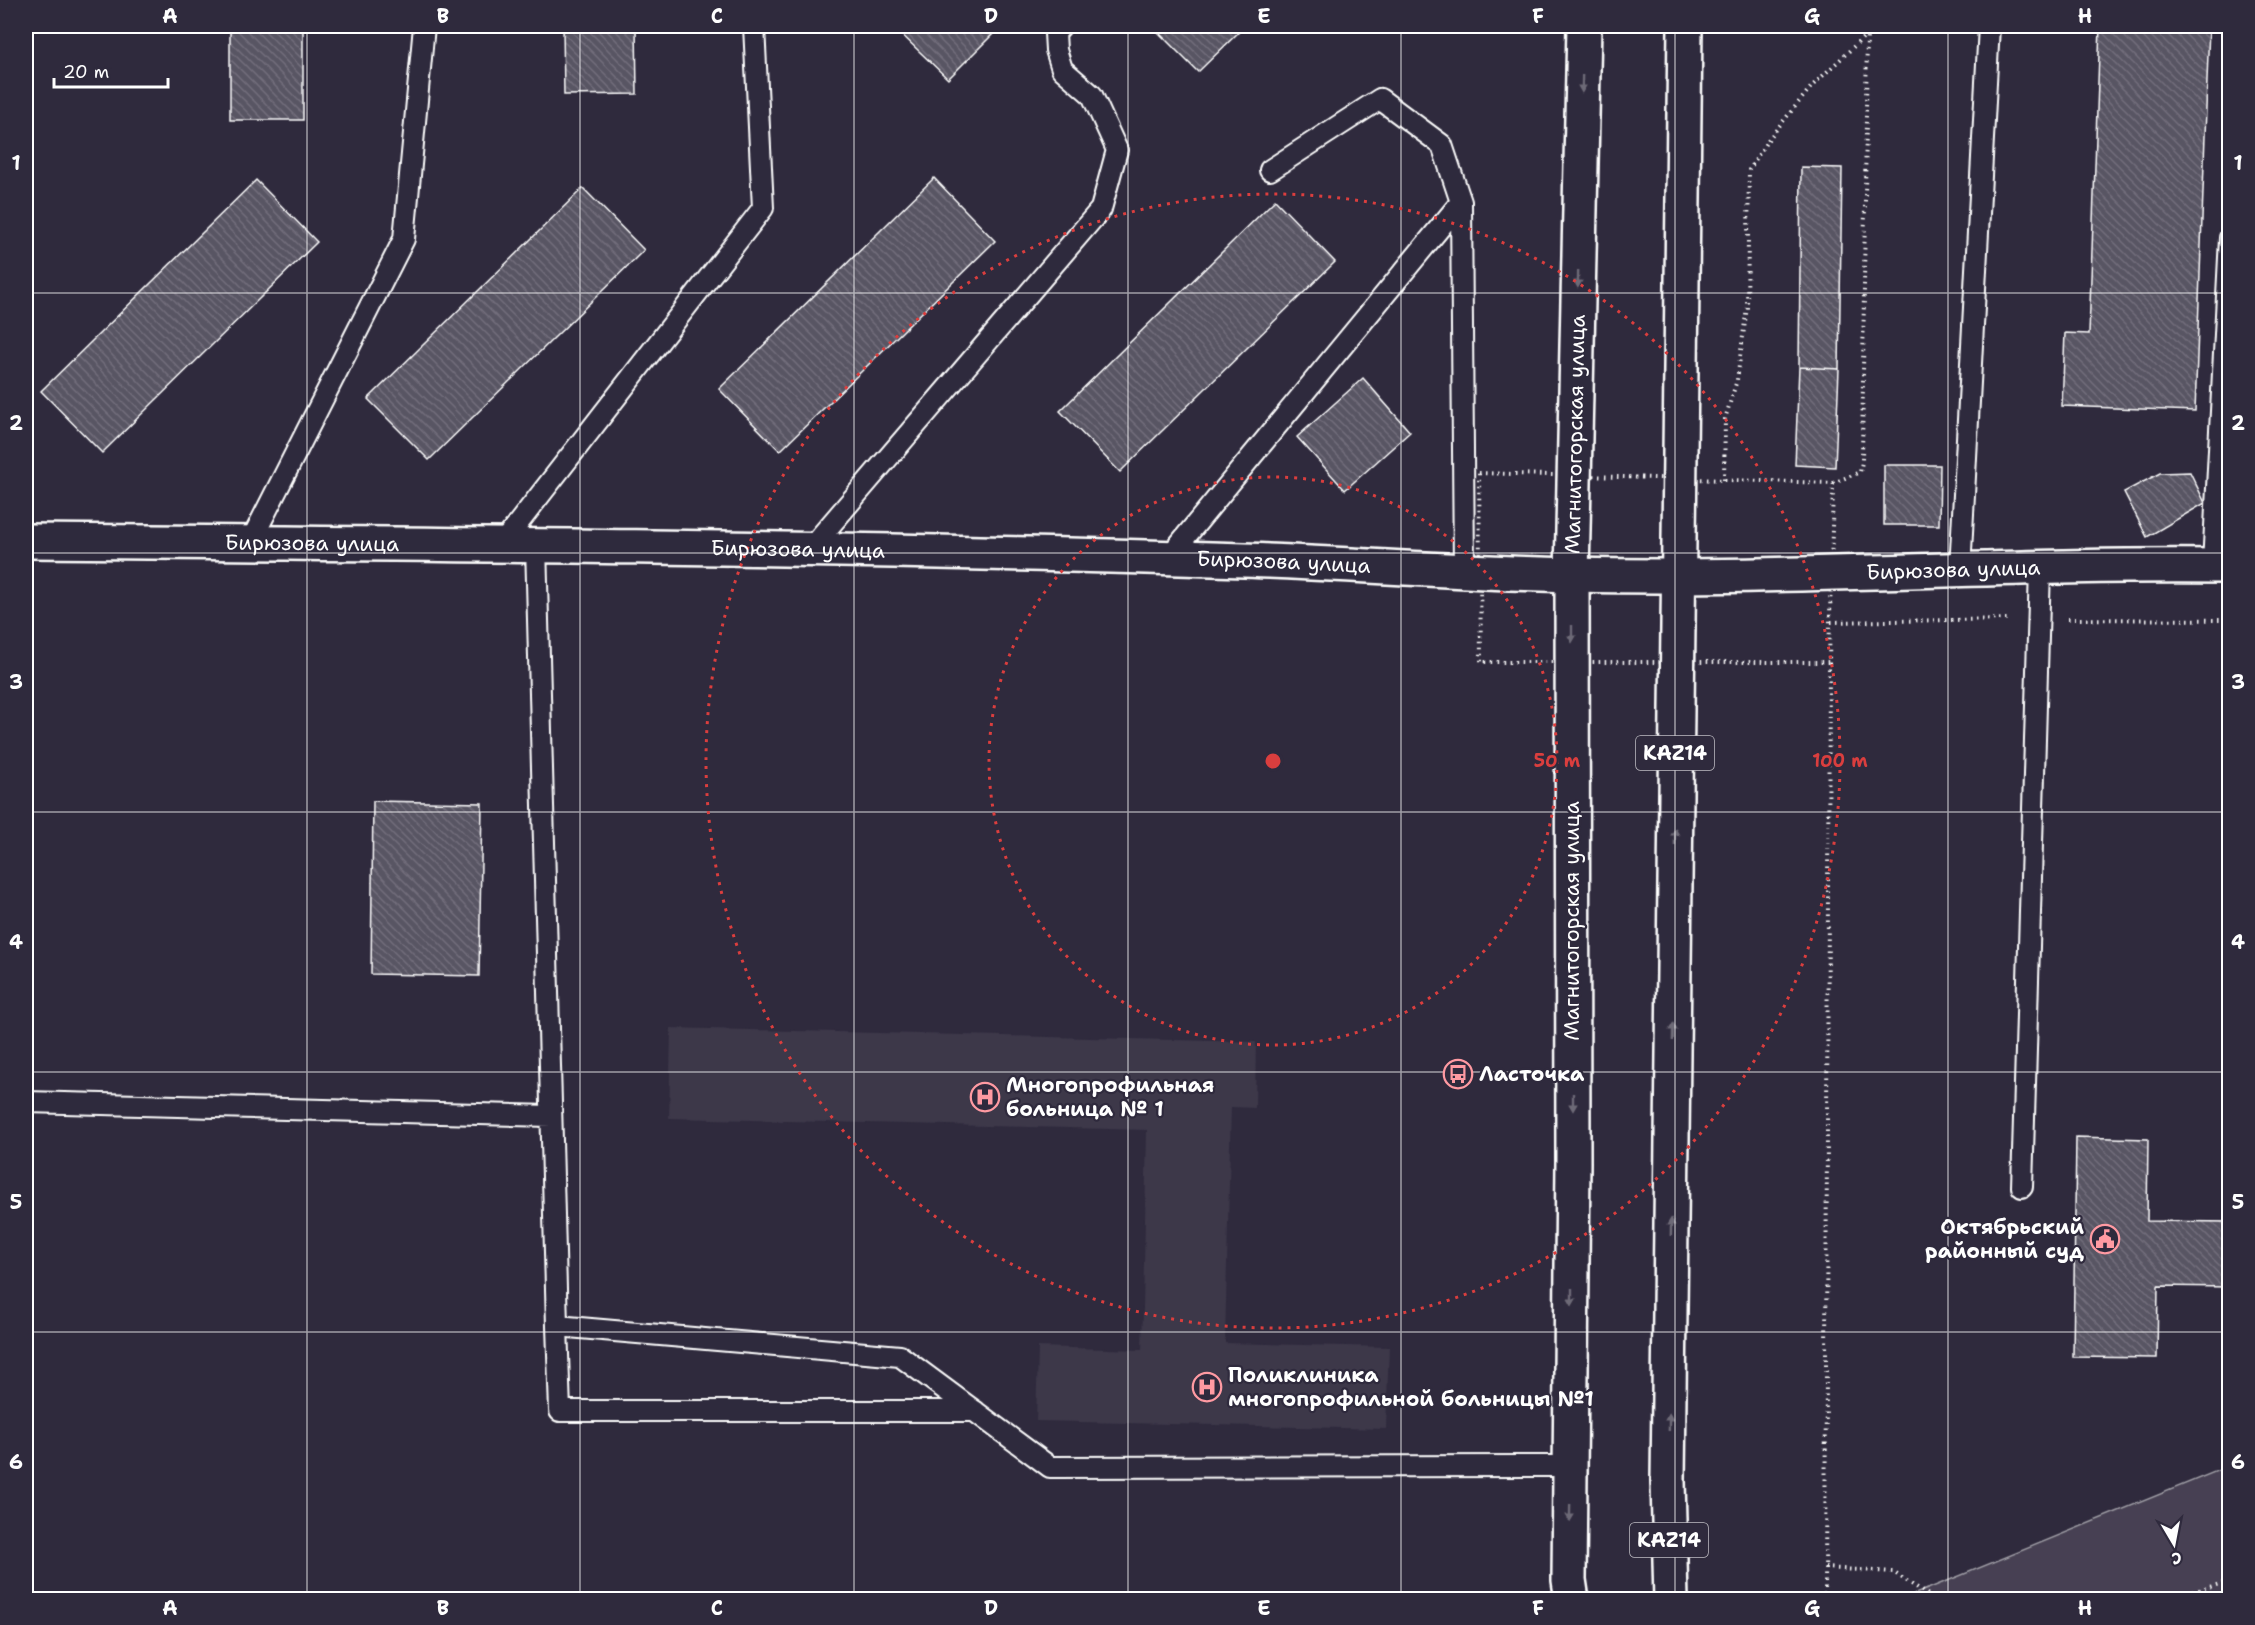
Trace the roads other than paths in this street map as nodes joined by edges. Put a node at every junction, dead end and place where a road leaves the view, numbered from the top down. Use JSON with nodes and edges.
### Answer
{"nodes":[{"id":1,"x":424,"y":26,"type":"edge"},
{"id":2,"x":754,"y":26,"type":"edge"},
{"id":3,"x":1061,"y":26,"type":"edge"},
{"id":4,"x":1584,"y":26,"type":"edge"},
{"id":5,"x":1684,"y":26,"type":"edge"},
{"id":6,"x":1989,"y":26,"type":"edge"},
{"id":7,"x":1270,"y":171,"type":"dead end"},
{"id":8,"x":1461,"y":202,"type":"junction"},
{"id":9,"x":2229,"y":238,"type":"edge"},
{"id":10,"x":2226,"y":359,"type":"edge"},
{"id":11,"x":26,"y":541,"type":"edge"},
{"id":12,"x":250,"y":543,"type":"junction"},
{"id":13,"x":502,"y":544,"type":"junction"},
{"id":14,"x":536,"y":545,"type":"junction"},
{"id":15,"x":809,"y":550,"type":"junction"},
{"id":16,"x":1167,"y":558,"type":"junction"},
{"id":17,"x":2221,"y":566,"type":"edge"},
{"id":18,"x":2040,"y":568,"type":"junction"},
{"id":19,"x":1960,"y":570,"type":"junction"},
{"id":20,"x":1464,"y":571,"type":"junction"},
{"id":21,"x":1572,"y":575,"type":"junction"},
{"id":22,"x":1677,"y":577,"type":"junction"},
{"id":23,"x":26,"y":1102,"type":"edge"},
{"id":24,"x":551,"y":1116,"type":"junction"},
{"id":25,"x":2022,"y":1187,"type":"dead end"},
{"id":26,"x":557,"y":1326,"type":"junction"},
{"id":27,"x":975,"y":1411,"type":"junction"},
{"id":28,"x":1570,"y":1466,"type":"junction"},
{"id":29,"x":1572,"y":1599,"type":"edge"},
{"id":30,"x":1671,"y":1599,"type":"edge"}],
"edges":[{"from":1,"to":12,"type":"lane"},
{"from":2,"to":13,"type":"lane"},
{"from":3,"to":15,"type":"lane"},
{"from":4,"to":21,"type":"main road","name":"Магнитогорская улица","one_way":true},
{"from":5,"to":22,"type":"main road","number":"KAZ14"},
{"from":6,"to":19,"type":"lane"},
{"from":7,"to":8,"type":"lane"},
{"from":8,"to":16,"type":"lane"},
{"from":8,"to":20,"type":"lane"},
{"from":9,"to":10,"type":"lane"},
{"from":10,"to":17,"type":"lane"},
{"from":11,"to":12,"type":"main road","name":"Бирюзова улица"},
{"from":12,"to":13,"type":"main road","name":"Бирюзова улица"},
{"from":13,"to":14,"type":"main road","name":"Бирюзова улица"},
{"from":14,"to":15,"type":"main road","name":"Бирюзова улица"},
{"from":14,"to":24,"type":"lane"},
{"from":15,"to":16,"type":"main road","name":"Бирюзова улица"},
{"from":16,"to":20,"type":"main road","name":"Бирюзова улица"},
{"from":17,"to":18,"type":"main road","name":"Бирюзова улица"},
{"from":18,"to":19,"type":"main road","name":"Бирюзова улица"},
{"from":18,"to":25,"type":"lane"},
{"from":19,"to":22,"type":"main road","name":"Бирюзова улица"},
{"from":20,"to":21,"type":"main road","name":"Бирюзова улица"},
{"from":21,"to":22,"type":"main road","name":"Бирюзова улица"},
{"from":21,"to":28,"type":"main road","name":"Магнитогорская улица","one_way":true},
{"from":30,"to":22,"type":"main road","number":"KAZ14","one_way":true},
{"from":23,"to":24,"type":"lane"},
{"from":24,"to":26,"type":"lane"},
{"from":26,"to":27,"type":"lane"},
{"from":26,"to":27,"type":"lane"},
{"from":27,"to":28,"type":"lane"},
{"from":28,"to":29,"type":"main road","name":"Магнитогорская улица","one_way":true}]}
